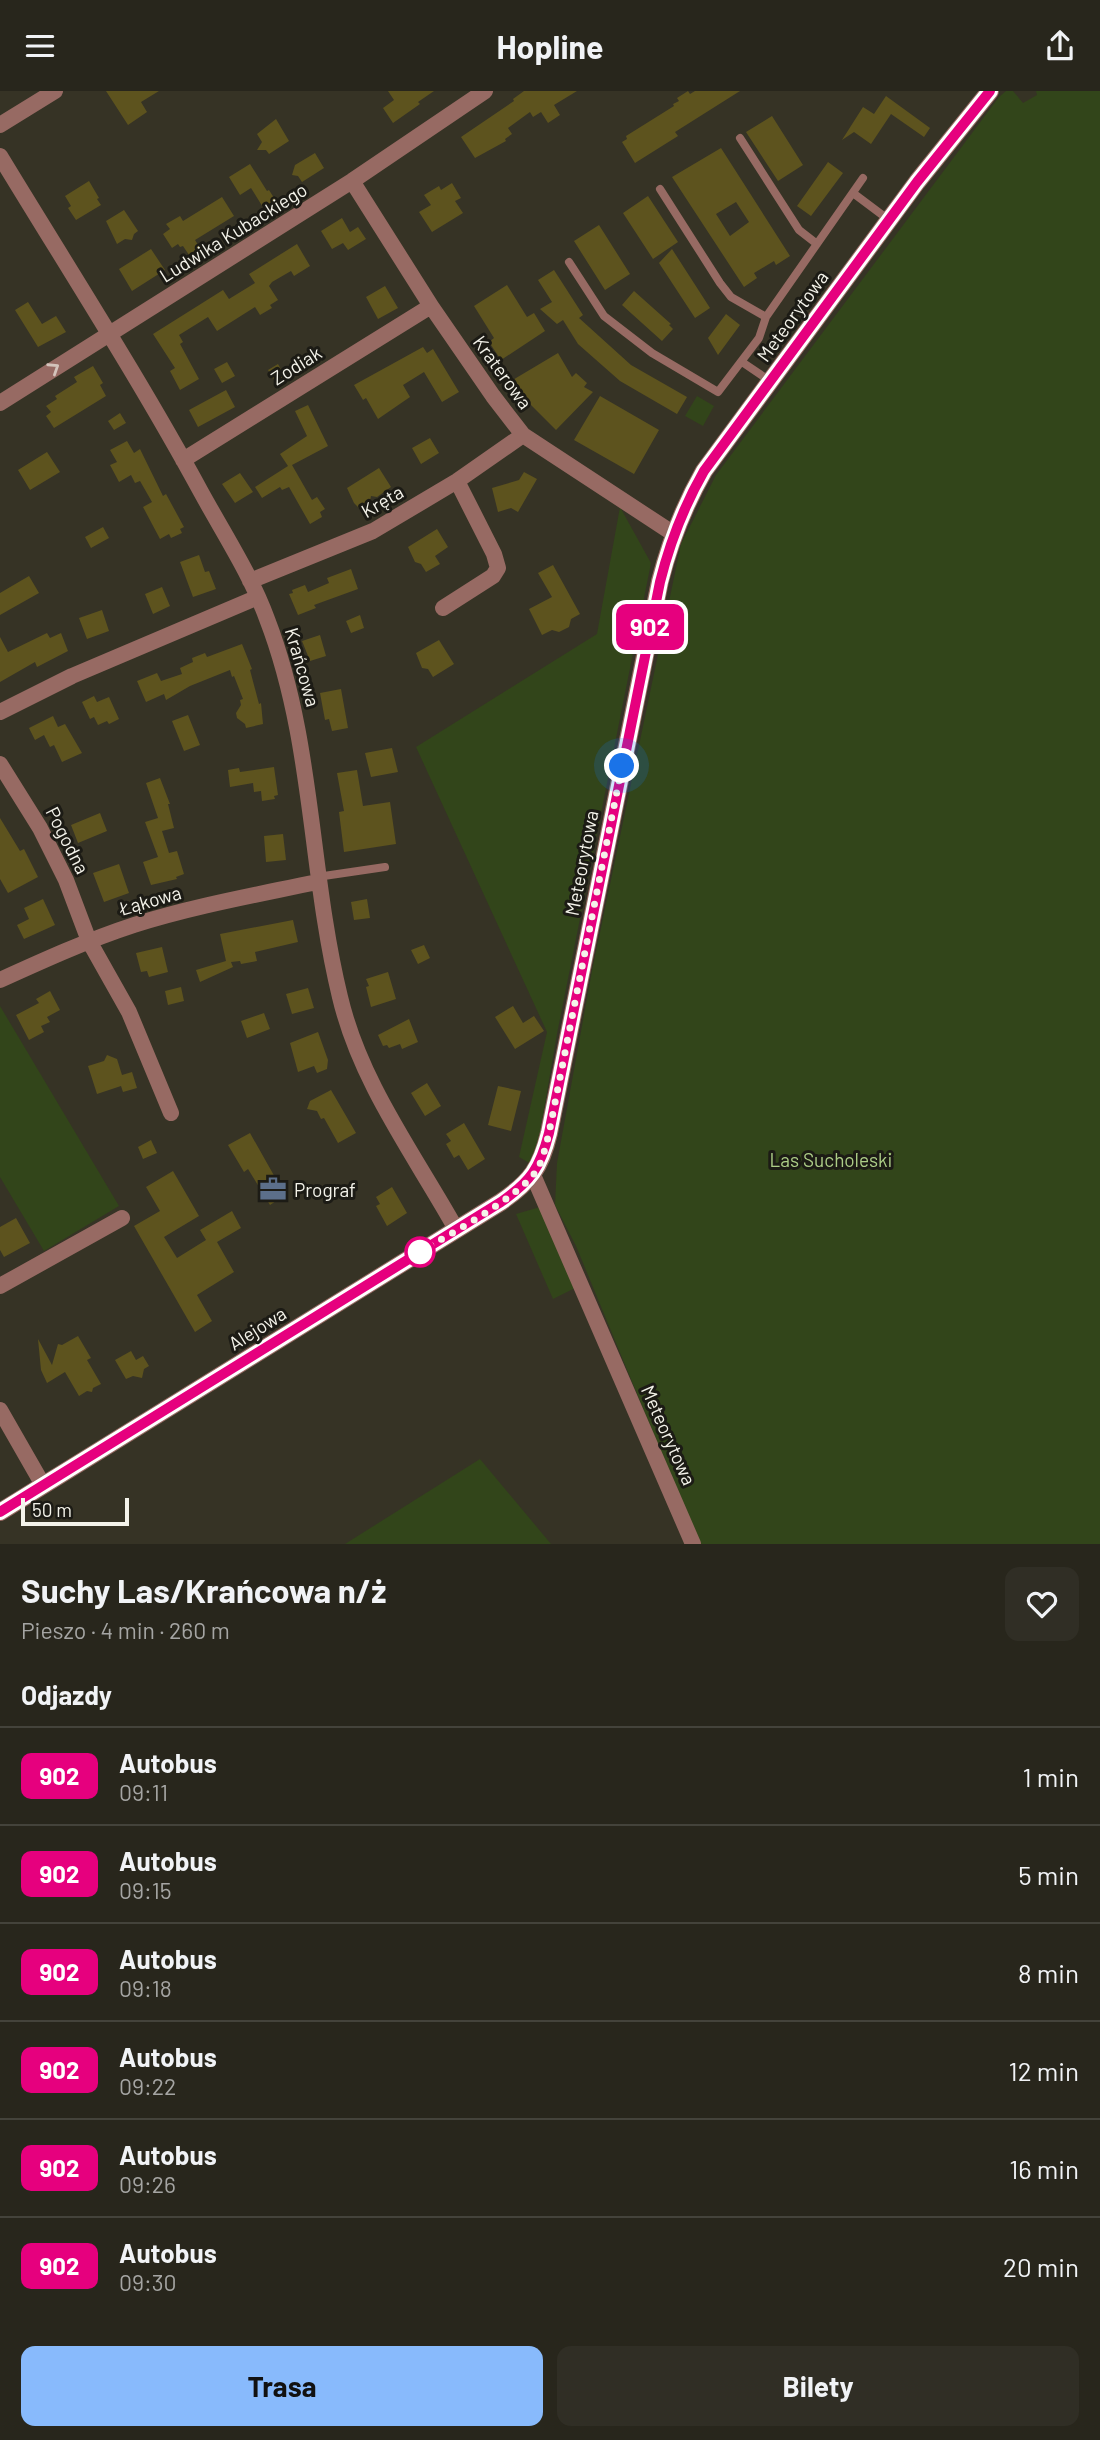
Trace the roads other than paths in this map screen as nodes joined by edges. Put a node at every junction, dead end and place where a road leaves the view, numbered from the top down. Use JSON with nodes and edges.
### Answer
{"nodes":[{"id":1,"x":55,"y":91,"type":"edge"},
{"id":2,"x":485,"y":91,"type":"edge"},
{"id":3,"x":990,"y":91,"type":"edge"},
{"id":4,"x":0,"y":125,"type":"edge"},
{"id":5,"x":740,"y":138,"type":"dead end"},
{"id":6,"x":0,"y":156,"type":"edge"},
{"id":7,"x":863,"y":178,"type":"dead end"},
{"id":8,"x":352,"y":181,"type":"junction"},
{"id":9,"x":660,"y":189,"type":"dead end"},
{"id":10,"x":853,"y":193,"type":"junction"},
{"id":11,"x":888,"y":218,"type":"junction"},
{"id":12,"x":817,"y":244,"type":"junction"},
{"id":13,"x":569,"y":262,"type":"dead end"},
{"id":14,"x":432,"y":306,"type":"junction"},
{"id":15,"x":766,"y":317,"type":"junction"},
{"id":16,"x":110,"y":333,"type":"junction"},
{"id":17,"x":742,"y":362,"type":"junction"},
{"id":18,"x":770,"y":381,"type":"junction"},
{"id":19,"x":0,"y":403,"type":"edge"},
{"id":20,"x":523,"y":435,"type":"junction"},
{"id":21,"x":183,"y":460,"type":"junction"},
{"id":22,"x":457,"y":481,"type":"junction"},
{"id":23,"x":674,"y":534,"type":"junction"},
{"id":24,"x":250,"y":582,"type":"junction"},
{"id":25,"x":258,"y":597,"type":"junction"},
{"id":26,"x":443,"y":608,"type":"dead end"},
{"id":27,"x":0,"y":712,"type":"edge"},
{"id":28,"x":0,"y":764,"type":"edge"},
{"id":29,"x":385,"y":867,"type":"dead end"},
{"id":30,"x":317,"y":880,"type":"junction"},
{"id":31,"x":89,"y":941,"type":"junction"},
{"id":32,"x":0,"y":980,"type":"edge"},
{"id":33,"x":171,"y":1113,"type":"dead end"},
{"id":34,"x":533,"y":1175,"type":"junction"},
{"id":35,"x":122,"y":1219,"type":"dead end"},
{"id":36,"x":456,"y":1229,"type":"junction"},
{"id":37,"x":0,"y":1286,"type":"edge"},
{"id":38,"x":0,"y":1410,"type":"edge"},
{"id":39,"x":43,"y":1486,"type":"junction"},
{"id":40,"x":0,"y":1512,"type":"edge"},
{"id":41,"x":693,"y":1544,"type":"edge"}],
"edges":[{"from":1,"to":4,"type":"street"},
{"from":2,"to":8,"type":"street","name":"Ludwika Kubackiego"},
{"from":3,"to":11,"type":"street","name":"Meteorytowa"},
{"from":5,"to":12,"type":"lane"},
{"from":6,"to":16,"type":"street","name":"Krańcowa"},
{"from":7,"to":10,"type":"lane"},
{"from":8,"to":14,"type":"street","name":"Kraterowa"},
{"from":8,"to":16,"type":"street","name":"Ludwika Kubackiego"},
{"from":9,"to":15,"type":"lane"},
{"from":10,"to":11,"type":"lane"},
{"from":10,"to":12,"type":"lane"},
{"from":11,"to":18,"type":"street","name":"Meteorytowa"},
{"from":12,"to":15,"type":"lane"},
{"from":13,"to":17,"type":"lane"},
{"from":14,"to":20,"type":"street","name":"Kraterowa"},
{"from":14,"to":21,"type":"street","name":"Zodiak"},
{"from":15,"to":17,"type":"lane"},
{"from":19,"to":16,"type":"street","name":"Ludwika Kubackiego","one_way":true},
{"from":16,"to":21,"type":"street","name":"Krańcowa"},
{"from":17,"to":18,"type":"lane"},
{"from":18,"to":23,"type":"street","name":"Meteorytowa"},
{"from":20,"to":22,"type":"street","name":"Kręta"},
{"from":20,"to":23,"type":"street","name":"Kraterowa"},
{"from":21,"to":24,"type":"street","name":"Krańcowa"},
{"from":22,"to":24,"type":"street","name":"Kręta"},
{"from":22,"to":26,"type":"street"},
{"from":23,"to":34,"type":"street","name":"Meteorytowa"},
{"from":24,"to":25,"type":"street","name":"Krańcowa"},
{"from":25,"to":27,"type":"street"},
{"from":25,"to":30,"type":"street","name":"Krańcowa"},
{"from":28,"to":31,"type":"street","name":"Pogodna"},
{"from":29,"to":30,"type":"lane"},
{"from":30,"to":31,"type":"street","name":"Łąkowa"},
{"from":30,"to":36,"type":"street","name":"Krańcowa"},
{"from":31,"to":32,"type":"street","name":"Łąkowa"},
{"from":31,"to":33,"type":"street","name":"Pogodna"},
{"from":34,"to":36,"type":"street","name":"Alejowa"},
{"from":34,"to":41,"type":"street","name":"Meteorytowa"},
{"from":35,"to":37,"type":"street"},
{"from":36,"to":39,"type":"street","name":"Alejowa"},
{"from":38,"to":39,"type":"street"},
{"from":39,"to":40,"type":"street","name":"Alejowa"}]}
